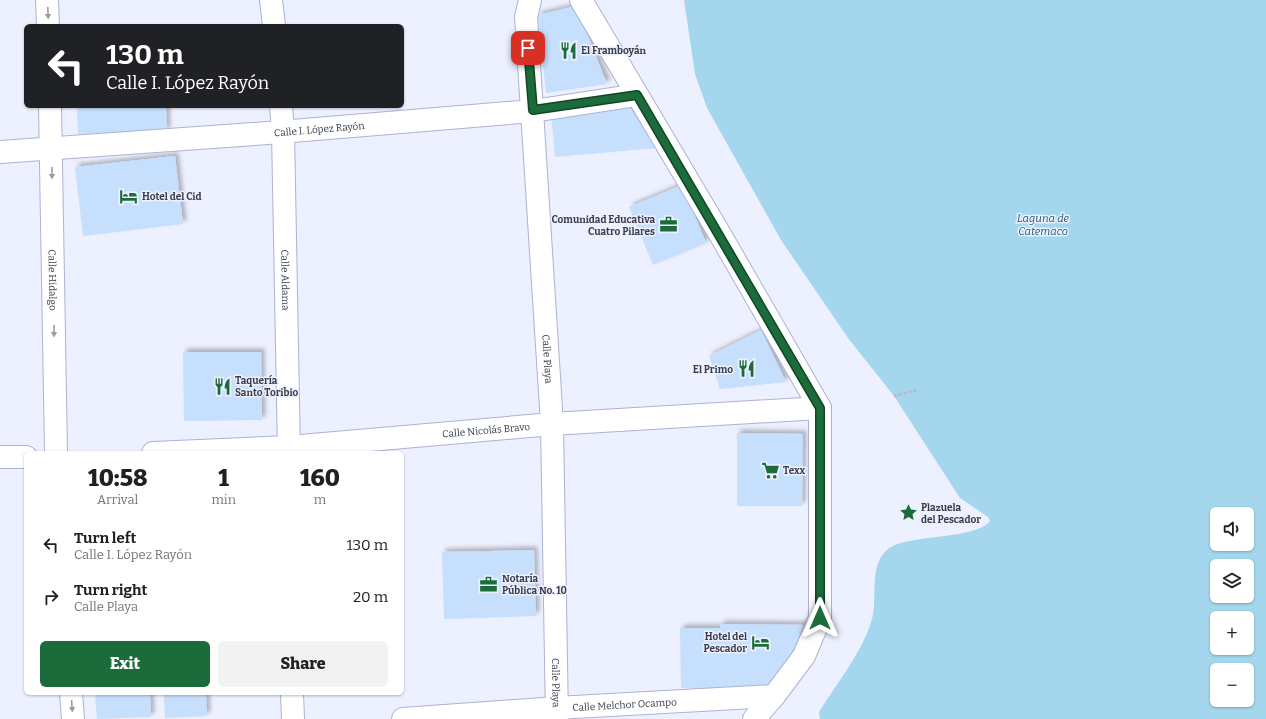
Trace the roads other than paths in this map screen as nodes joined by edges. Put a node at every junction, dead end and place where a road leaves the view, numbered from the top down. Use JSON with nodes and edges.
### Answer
{"nodes":[{"id":1,"x":47,"y":0,"type":"edge"},
{"id":2,"x":271,"y":0,"type":"edge"},
{"id":3,"x":530,"y":0,"type":"edge"},
{"id":4,"x":581,"y":0,"type":"edge"},
{"id":5,"x":48,"y":24,"type":"edge"},
{"id":6,"x":274,"y":24,"type":"edge"},
{"id":7,"x":637,"y":95,"type":"junction"},
{"id":8,"x":50,"y":108,"type":"edge"},
{"id":9,"x":281,"y":108,"type":"edge"},
{"id":10,"x":533,"y":110,"type":"junction"},
{"id":11,"x":283,"y":131,"type":"junction"},
{"id":12,"x":51,"y":147,"type":"junction"},
{"id":13,"x":0,"y":152,"type":"edge"},
{"id":14,"x":820,"y":408,"type":"junction"},
{"id":15,"x":552,"y":424,"type":"junction"},
{"id":16,"x":289,"y":450,"type":"edge"},
{"id":17,"x":56,"y":451,"type":"edge"},
{"id":18,"x":244,"y":451,"type":"edge"},
{"id":19,"x":0,"y":457,"type":"edge"},
{"id":20,"x":24,"y":457,"type":"edge"},
{"id":21,"x":71,"y":695,"type":"edge"},
{"id":22,"x":292,"y":695,"type":"edge"},
{"id":23,"x":774,"y":696,"type":"junction"},
{"id":24,"x":557,"y":713,"type":"edge"},
{"id":25,"x":73,"y":719,"type":"edge"},
{"id":26,"x":292,"y":719,"type":"edge"},
{"id":27,"x":403,"y":719,"type":"edge"},
{"id":28,"x":754,"y":719,"type":"edge"}],
"edges":[{"from":1,"to":5,"type":"street","one_way":true},
{"from":2,"to":6,"type":"street"},
{"from":3,"to":10,"type":"street","name":"Calle Playa"},
{"from":4,"to":7,"type":"street"},
{"from":7,"to":10,"type":"street","name":"Calle I. López Rayón"},
{"from":7,"to":14,"type":"street"},
{"from":8,"to":12,"type":"street","name":"Calle Hidalgo"},
{"from":9,"to":11,"type":"street","name":"Calle Aldama"},
{"from":10,"to":11,"type":"street","name":"Calle I. López Rayón"},
{"from":10,"to":15,"type":"street","name":"Calle Playa"},
{"from":11,"to":12,"type":"street","name":"Calle I. López Rayón"},
{"from":11,"to":16,"type":"street","name":"Calle Aldama"},
{"from":12,"to":13,"type":"street","name":"Calle I. López Rayón"},
{"from":12,"to":17,"type":"street","name":"Calle Hidalgo","one_way":true},
{"from":14,"to":15,"type":"street","name":"Calle Nicolás Bravo"},
{"from":14,"to":23,"type":"street"},
{"from":15,"to":16,"type":"street","name":"Calle Nicolás Bravo"},
{"from":15,"to":24,"type":"street","name":"Calle Playa"},
{"from":16,"to":18,"type":"street","name":"Calle Nicolás Bravo"},
{"from":19,"to":20,"type":"street"},
{"from":21,"to":25,"type":"street","one_way":true},
{"from":22,"to":26,"type":"street"},
{"from":23,"to":24,"type":"street","name":"Calle Melchor Ocampo"},
{"from":23,"to":28,"type":"street"},
{"from":24,"to":27,"type":"street","name":"Calle Melchor Ocampo"}]}
